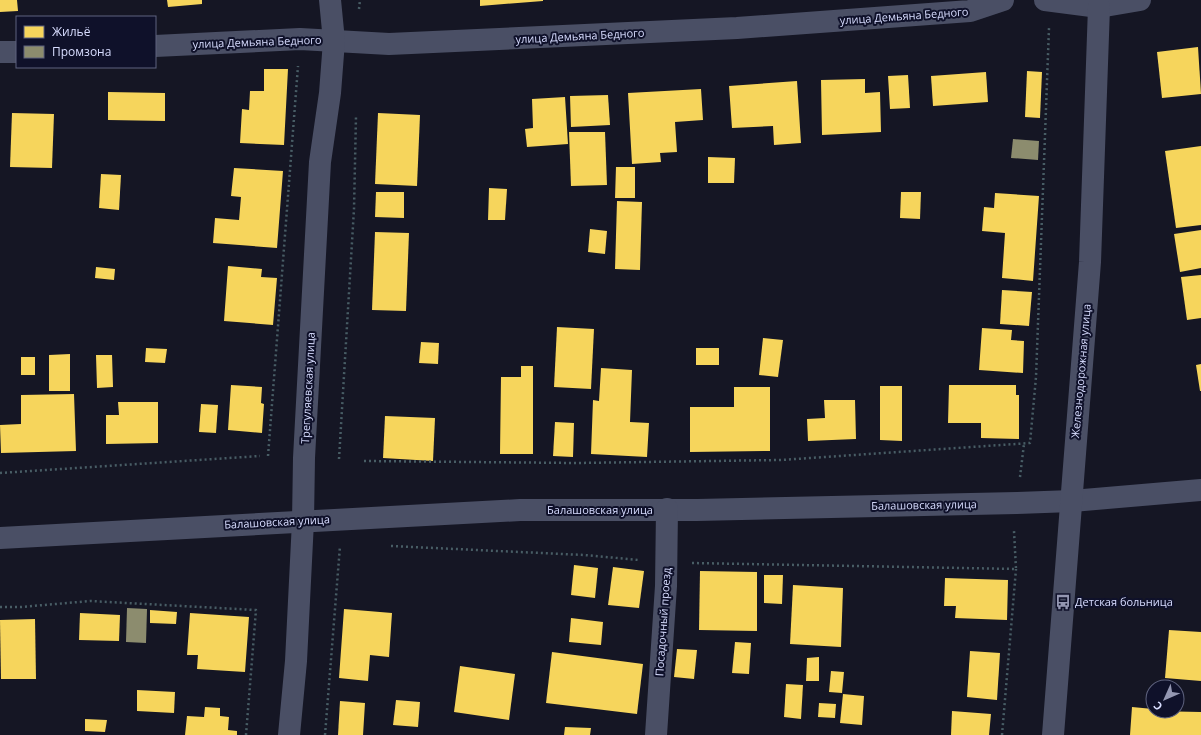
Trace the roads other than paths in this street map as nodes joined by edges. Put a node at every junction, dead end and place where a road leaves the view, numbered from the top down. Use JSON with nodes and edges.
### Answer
{"nodes":[{"id":1,"x":330,"y":0,"type":"edge"},
{"id":2,"x":1003,"y":0,"type":"edge"},
{"id":3,"x":1140,"y":0,"type":"edge"},
{"id":4,"x":1047,"y":1,"type":"edge"},
{"id":5,"x":1099,"y":7,"type":"junction"},
{"id":6,"x":334,"y":41,"type":"junction"},
{"id":7,"x":156,"y":46,"type":"edge"},
{"id":8,"x":0,"y":52,"type":"edge"},
{"id":9,"x":16,"y":52,"type":"edge"},
{"id":10,"x":1201,"y":490,"type":"edge"},
{"id":11,"x":1072,"y":501,"type":"junction"},
{"id":12,"x":667,"y":509,"type":"junction"},
{"id":13,"x":303,"y":521,"type":"junction"},
{"id":14,"x":0,"y":538,"type":"edge"},
{"id":15,"x":289,"y":735,"type":"edge"},
{"id":16,"x":656,"y":735,"type":"edge"},
{"id":17,"x":1053,"y":735,"type":"edge"}],
"edges":[{"from":1,"to":6,"type":"street","name":"Трегуляевская улица"},
{"from":2,"to":6,"type":"street","name":"улица Демьяна Бедного"},
{"from":3,"to":5,"type":"street"},
{"from":4,"to":5,"type":"street"},
{"from":5,"to":11,"type":"street","name":"Железнодорожная улица"},
{"from":6,"to":7,"type":"street","name":"улица Демьяна Бедного"},
{"from":6,"to":13,"type":"street","name":"Трегуляевская улица"},
{"from":8,"to":9,"type":"street"},
{"from":10,"to":11,"type":"street","name":"Балашовская улица"},
{"from":11,"to":12,"type":"street","name":"Балашовская улица"},
{"from":11,"to":17,"type":"street","name":"Железнодорожная улица"},
{"from":12,"to":13,"type":"street","name":"Балашовская улица"},
{"from":12,"to":16,"type":"street","name":"Посадочный проезд"},
{"from":13,"to":14,"type":"street","name":"Балашовская улица"},
{"from":13,"to":15,"type":"street","name":"Трегуляевская улица"}]}
